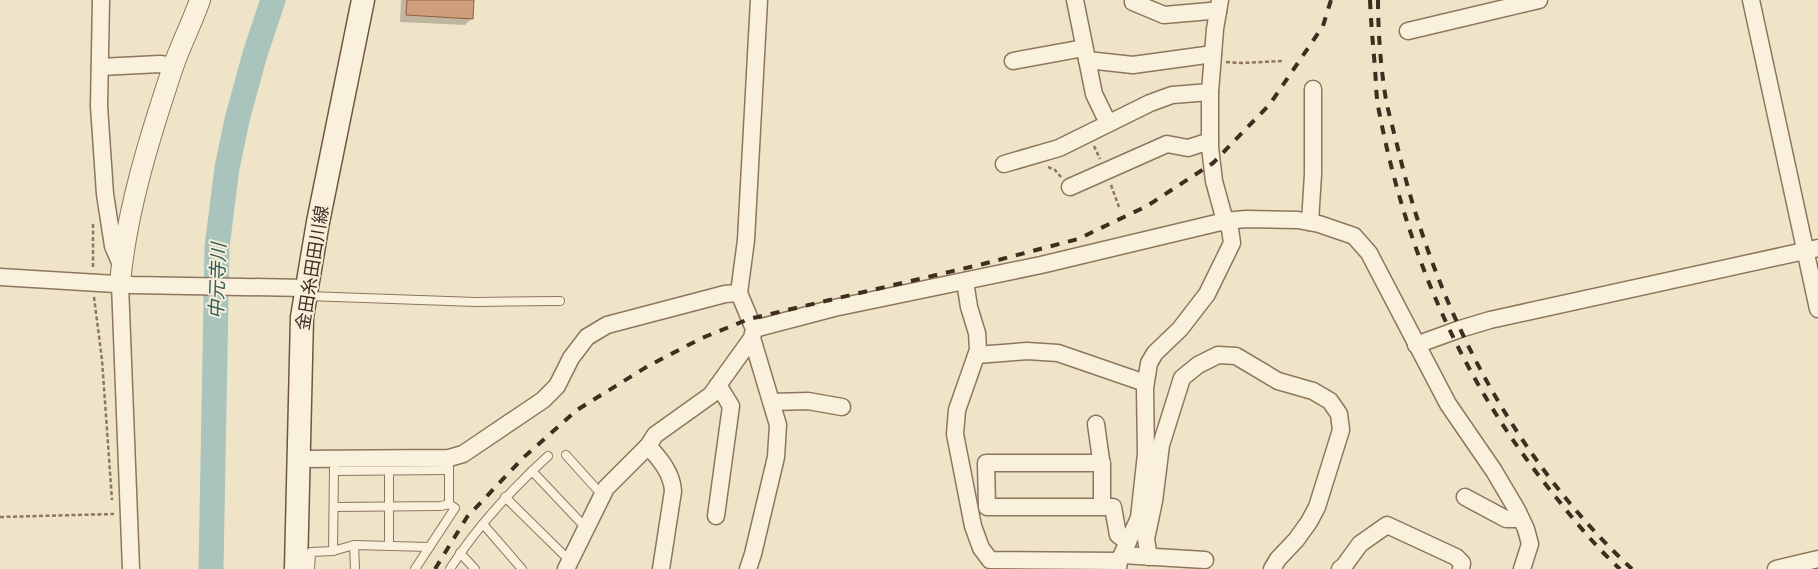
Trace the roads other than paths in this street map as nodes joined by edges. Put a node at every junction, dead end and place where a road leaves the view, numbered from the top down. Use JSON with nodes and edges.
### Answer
{"nodes":[{"id":1,"x":102,"y":0,"type":"edge"},
{"id":2,"x":200,"y":0,"type":"edge"},
{"id":3,"x":363,"y":0,"type":"edge"},
{"id":4,"x":759,"y":0,"type":"edge"},
{"id":5,"x":1075,"y":0,"type":"edge"},
{"id":6,"x":1133,"y":0,"type":"edge"},
{"id":7,"x":1539,"y":0,"type":"edge"},
{"id":8,"x":1751,"y":0,"type":"edge"},
{"id":9,"x":1219,"y":6,"type":"edge"},
{"id":10,"x":1408,"y":31,"type":"dead end"},
{"id":11,"x":1086,"y":54,"type":"junction"},
{"id":12,"x":1213,"y":57,"type":"junction"},
{"id":13,"x":1013,"y":61,"type":"dead end"},
{"id":14,"x":174,"y":66,"type":"junction"},
{"id":15,"x":100,"y":67,"type":"junction"},
{"id":16,"x":1313,"y":89,"type":"dead end"},
{"id":17,"x":1210,"y":92,"type":"junction"},
{"id":18,"x":1108,"y":123,"type":"junction"},
{"id":19,"x":1210,"y":140,"type":"junction"},
{"id":20,"x":1004,"y":164,"type":"dead end"},
{"id":21,"x":1070,"y":187,"type":"road end"},
{"id":22,"x":1225,"y":222,"type":"junction"},
{"id":23,"x":1310,"y":222,"type":"junction"},
{"id":24,"x":1812,"y":250,"type":"edge"},
{"id":25,"x":0,"y":277,"type":"edge"},
{"id":26,"x":125,"y":279,"type":"junction"},
{"id":27,"x":965,"y":281,"type":"junction"},
{"id":28,"x":302,"y":290,"type":"junction"},
{"id":29,"x":739,"y":293,"type":"junction"},
{"id":30,"x":560,"y":301,"type":"dead end"},
{"id":31,"x":1818,"y":309,"type":"edge"},
{"id":32,"x":753,"y":333,"type":"junction"},
{"id":33,"x":1416,"y":345,"type":"junction"},
{"id":34,"x":976,"y":355,"type":"junction"},
{"id":35,"x":1145,"y":383,"type":"junction"},
{"id":36,"x":718,"y":385,"type":"junction"},
{"id":37,"x":772,"y":402,"type":"junction"},
{"id":38,"x":842,"y":407,"type":"dead end"},
{"id":39,"x":1096,"y":424,"type":"dead end"},
{"id":40,"x":648,"y":446,"type":"junction"},
{"id":41,"x":566,"y":455,"type":"dead end"},
{"id":42,"x":548,"y":456,"type":"dead end"},
{"id":43,"x":298,"y":459,"type":"junction"},
{"id":44,"x":1102,"y":463,"type":"junction"},
{"id":45,"x":449,"y":464,"type":"junction"},
{"id":46,"x":334,"y":465,"type":"junction"},
{"id":47,"x":389,"y":471,"type":"junction"},
{"id":48,"x":532,"y":471,"type":"junction"},
{"id":49,"x":602,"y":495,"type":"junction"},
{"id":50,"x":505,"y":497,"type":"junction"},
{"id":51,"x":1465,"y":497,"type":"dead end"},
{"id":52,"x":449,"y":504,"type":"junction"},
{"id":53,"x":1102,"y":506,"type":"junction"},
{"id":54,"x":334,"y":507,"type":"junction"},
{"id":55,"x":389,"y":507,"type":"junction"},
{"id":56,"x":716,"y":516,"type":"dead end"},
{"id":57,"x":1521,"y":519,"type":"junction"},
{"id":58,"x":484,"y":524,"type":"junction"},
{"id":59,"x":586,"y":528,"type":"junction"},
{"id":60,"x":354,"y":545,"type":"junction"},
{"id":61,"x":389,"y":546,"type":"junction"},
{"id":62,"x":429,"y":547,"type":"junction"},
{"id":63,"x":333,"y":551,"type":"junction"},
{"id":64,"x":460,"y":553,"type":"junction"},
{"id":65,"x":1149,"y":557,"type":"junction"},
{"id":66,"x":1818,"y":559,"type":"edge"},
{"id":67,"x":1205,"y":560,"type":"dead end"},
{"id":68,"x":1121,"y":561,"type":"edge"},
{"id":69,"x":568,"y":565,"type":"edge"},
{"id":70,"x":995,"y":565,"type":"edge"},
{"id":71,"x":131,"y":569,"type":"edge"},
{"id":72,"x":296,"y":569,"type":"edge"},
{"id":73,"x":310,"y":569,"type":"edge"},
{"id":74,"x":355,"y":569,"type":"edge"},
{"id":75,"x":415,"y":569,"type":"edge"},
{"id":76,"x":450,"y":569,"type":"edge"},
{"id":77,"x":476,"y":569,"type":"edge"},
{"id":78,"x":522,"y":569,"type":"edge"},
{"id":79,"x":661,"y":569,"type":"edge"},
{"id":80,"x":748,"y":569,"type":"edge"},
{"id":81,"x":1272,"y":569,"type":"edge"},
{"id":82,"x":1340,"y":569,"type":"edge"},
{"id":83,"x":1462,"y":569,"type":"edge"},
{"id":84,"x":1522,"y":569,"type":"edge"},
{"id":85,"x":1776,"y":569,"type":"edge"}],
"edges":[{"from":1,"to":15,"type":"street"},
{"from":2,"to":14,"type":"street"},
{"from":3,"to":28,"type":"main road","name":"金田糸田田川線"},
{"from":4,"to":29,"type":"street"},
{"from":5,"to":11,"type":"street"},
{"from":6,"to":9,"type":"street"},
{"from":7,"to":10,"type":"street"},
{"from":8,"to":24,"type":"street"},
{"from":9,"to":12,"type":"street"},
{"from":11,"to":12,"type":"street"},
{"from":11,"to":13,"type":"street"},
{"from":11,"to":18,"type":"street"},
{"from":12,"to":17,"type":"street"},
{"from":14,"to":15,"type":"street"},
{"from":14,"to":26,"type":"street"},
{"from":15,"to":26,"type":"street"},
{"from":16,"to":23,"type":"street"},
{"from":17,"to":18,"type":"street"},
{"from":17,"to":19,"type":"street"},
{"from":18,"to":20,"type":"street"},
{"from":19,"to":21,"type":"street"},
{"from":19,"to":22,"type":"street"},
{"from":22,"to":23,"type":"street"},
{"from":22,"to":27,"type":"street"},
{"from":22,"to":35,"type":"street"},
{"from":23,"to":33,"type":"street"},
{"from":24,"to":31,"type":"street"},
{"from":24,"to":33,"type":"street"},
{"from":25,"to":26,"type":"street"},
{"from":26,"to":28,"type":"street"},
{"from":26,"to":71,"type":"street"},
{"from":27,"to":32,"type":"street"},
{"from":27,"to":34,"type":"street"},
{"from":28,"to":30,"type":"lane"},
{"from":28,"to":43,"type":"main road","name":"金田糸田田川線"},
{"from":29,"to":32,"type":"street"},
{"from":29,"to":45,"type":"street"},
{"from":32,"to":36,"type":"street"},
{"from":32,"to":37,"type":"street"},
{"from":33,"to":57,"type":"street"},
{"from":34,"to":35,"type":"street"},
{"from":34,"to":70,"type":"street"},
{"from":35,"to":68,"type":"street"},
{"from":36,"to":40,"type":"street"},
{"from":36,"to":56,"type":"street"},
{"from":37,"to":38,"type":"street"},
{"from":37,"to":80,"type":"street"},
{"from":39,"to":44,"type":"street"},
{"from":40,"to":49,"type":"street"},
{"from":40,"to":79,"type":"street"},
{"from":41,"to":49,"type":"lane"},
{"from":42,"to":48,"type":"lane"},
{"from":43,"to":46,"type":"street"},
{"from":43,"to":72,"type":"main road","name":"金田糸田田川線"},
{"from":44,"to":53,"type":"street"},
{"from":44,"to":53,"type":"street"},
{"from":45,"to":46,"type":"street"},
{"from":45,"to":47,"type":"lane"},
{"from":45,"to":52,"type":"lane"},
{"from":46,"to":47,"type":"lane"},
{"from":46,"to":54,"type":"lane"},
{"from":47,"to":55,"type":"lane"},
{"from":48,"to":50,"type":"lane"},
{"from":48,"to":59,"type":"lane"},
{"from":49,"to":59,"type":"street"},
{"from":50,"to":58,"type":"lane"},
{"from":50,"to":69,"type":"lane"},
{"from":51,"to":57,"type":"street"},
{"from":52,"to":55,"type":"lane"},
{"from":52,"to":62,"type":"lane"},
{"from":53,"to":68,"type":"street"},
{"from":54,"to":55,"type":"lane"},
{"from":54,"to":63,"type":"lane"},
{"from":55,"to":61,"type":"lane"},
{"from":57,"to":84,"type":"street"},
{"from":58,"to":64,"type":"lane"},
{"from":58,"to":78,"type":"lane"},
{"from":59,"to":69,"type":"street"},
{"from":60,"to":61,"type":"lane"},
{"from":60,"to":63,"type":"lane"},
{"from":60,"to":74,"type":"lane"},
{"from":61,"to":62,"type":"lane"},
{"from":62,"to":75,"type":"lane"},
{"from":63,"to":73,"type":"lane"},
{"from":64,"to":76,"type":"lane"},
{"from":64,"to":77,"type":"lane"},
{"from":65,"to":67,"type":"street"},
{"from":65,"to":68,"type":"street"},
{"from":65,"to":81,"type":"street"},
{"from":66,"to":85,"type":"street"},
{"from":68,"to":70,"type":"street"},
{"from":82,"to":83,"type":"street"}]}
